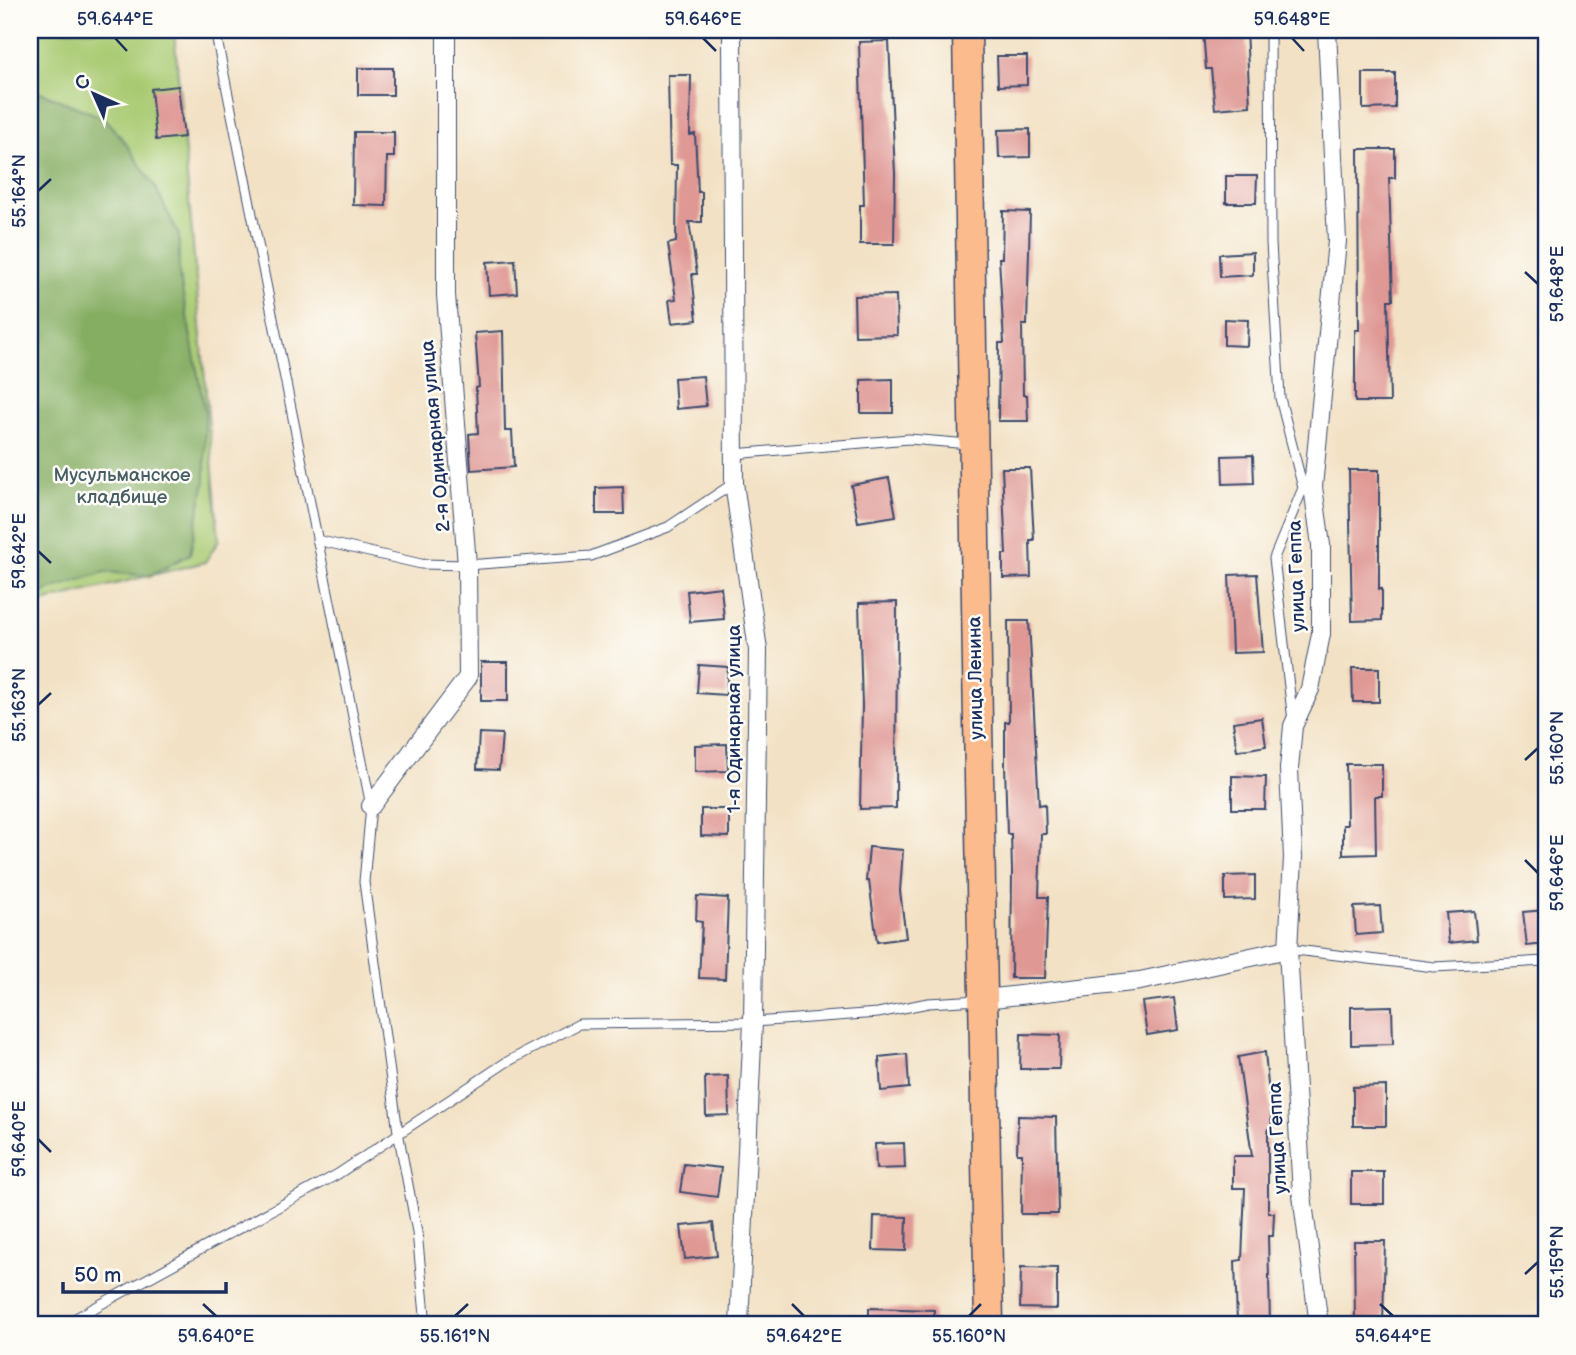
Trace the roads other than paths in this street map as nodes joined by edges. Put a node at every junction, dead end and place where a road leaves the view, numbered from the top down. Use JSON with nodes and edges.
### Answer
{"nodes":[{"id":1,"x":215,"y":30,"type":"edge"},
{"id":2,"x":446,"y":30,"type":"edge"},
{"id":3,"x":732,"y":30,"type":"edge"},
{"id":4,"x":967,"y":30,"type":"edge"},
{"id":5,"x":1270,"y":30,"type":"edge"},
{"id":6,"x":1326,"y":30,"type":"edge"},
{"id":7,"x":970,"y":445,"type":"junction"},
{"id":8,"x":734,"y":454,"type":"junction"},
{"id":9,"x":734,"y":483,"type":"junction"},
{"id":10,"x":1308,"y":488,"type":"junction"},
{"id":11,"x":317,"y":540,"type":"junction"},
{"id":12,"x":467,"y":565,"type":"junction"},
{"id":13,"x":1293,"y":726,"type":"junction"},
{"id":14,"x":371,"y":806,"type":"junction"},
{"id":15,"x":1288,"y":949,"type":"junction"},
{"id":16,"x":1546,"y":961,"type":"edge"},
{"id":17,"x":985,"y":999,"type":"junction"},
{"id":18,"x":753,"y":1022,"type":"junction"},
{"id":19,"x":398,"y":1132,"type":"junction"},
{"id":20,"x":63,"y":1325,"type":"edge"},
{"id":21,"x":426,"y":1325,"type":"edge"},
{"id":22,"x":739,"y":1325,"type":"edge"},
{"id":23,"x":989,"y":1325,"type":"edge"},
{"id":24,"x":1319,"y":1325,"type":"edge"}],
"edges":[{"from":1,"to":11,"type":"lane"},
{"from":2,"to":12,"type":"street","name":"2-я Одинарная улица"},
{"from":3,"to":8,"type":"street","name":"1-я Одинарная улица"},
{"from":4,"to":7,"type":"main road","name":"улица Ленина"},
{"from":5,"to":10,"type":"lane"},
{"from":6,"to":10,"type":"street","name":"улица Геппа"},
{"from":7,"to":8,"type":"lane"},
{"from":7,"to":17,"type":"main road","name":"улица Ленина"},
{"from":8,"to":9,"type":"street","name":"1-я Одинарная улица"},
{"from":9,"to":12,"type":"lane"},
{"from":9,"to":18,"type":"street","name":"1-я Одинарная улица"},
{"from":10,"to":13,"type":"street","name":"улица Геппа"},
{"from":10,"to":13,"type":"lane"},
{"from":11,"to":12,"type":"lane"},
{"from":11,"to":14,"type":"lane"},
{"from":12,"to":14,"type":"street","name":"2-я Одинарная улица"},
{"from":13,"to":15,"type":"street","name":"улица Геппа"},
{"from":14,"to":19,"type":"lane"},
{"from":15,"to":16,"type":"lane"},
{"from":15,"to":17,"type":"street"},
{"from":15,"to":24,"type":"street","name":"улица Геппа"},
{"from":17,"to":18,"type":"lane"},
{"from":17,"to":23,"type":"main road","name":"улица Ленина"},
{"from":18,"to":19,"type":"lane"},
{"from":18,"to":22,"type":"street","name":"1-я Одинарная улица"},
{"from":19,"to":20,"type":"lane"},
{"from":19,"to":21,"type":"lane"}]}
